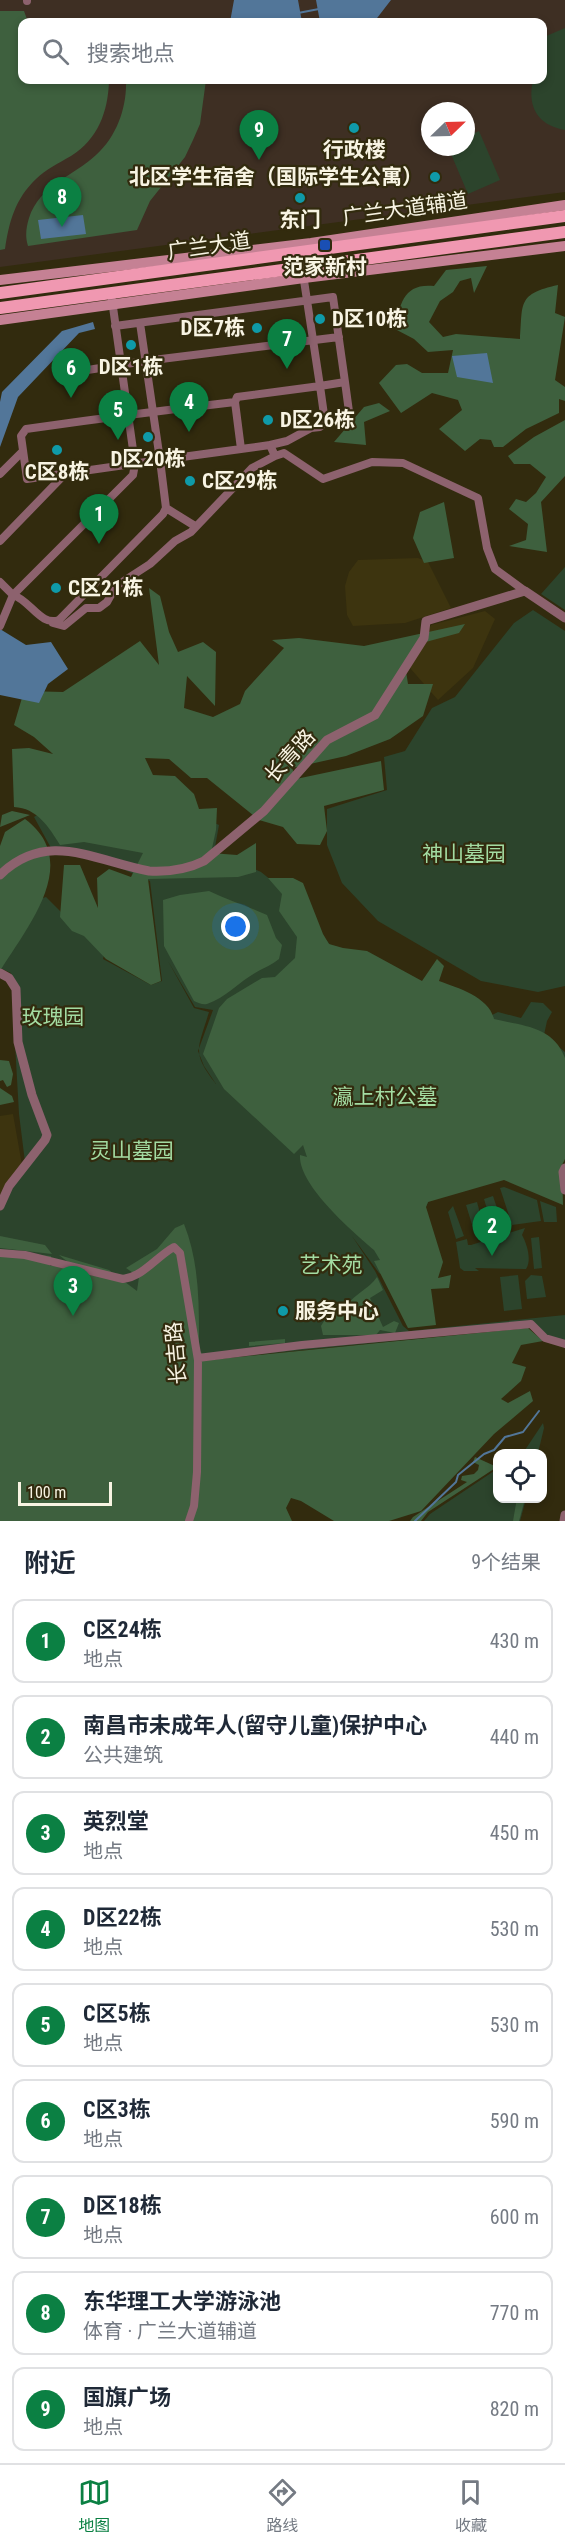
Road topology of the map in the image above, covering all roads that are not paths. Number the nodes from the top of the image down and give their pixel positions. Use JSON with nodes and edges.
{"nodes":[{"id":1,"x":565,"y":205,"type":"edge"},
{"id":2,"x":565,"y":216,"type":"edge"},
{"id":3,"x":565,"y":232,"type":"edge"},
{"id":4,"x":565,"y":246,"type":"edge"},
{"id":5,"x":303,"y":273,"type":"junction"},
{"id":6,"x":0,"y":280,"type":"edge"},
{"id":7,"x":0,"y":293,"type":"edge"},
{"id":8,"x":112,"y":298,"type":"junction"},
{"id":9,"x":307,"y":300,"type":"junction"},
{"id":10,"x":0,"y":308,"type":"edge"},
{"id":11,"x":0,"y":321,"type":"edge"},
{"id":12,"x":140,"y":322,"type":"junction"},
{"id":13,"x":115,"y":326,"type":"junction"},
{"id":14,"x":339,"y":337,"type":"junction"},
{"id":15,"x":313,"y":340,"type":"junction"},
{"id":16,"x":145,"y":361,"type":"junction"},
{"id":17,"x":122,"y":364,"type":"junction"},
{"id":18,"x":62,"y":374,"type":"dead end"},
{"id":19,"x":345,"y":382,"type":"junction"},
{"id":20,"x":320,"y":386,"type":"junction"},
{"id":21,"x":235,"y":402,"type":"junction"},
{"id":22,"x":153,"y":412,"type":"junction"},
{"id":23,"x":129,"y":414,"type":"junction"},
{"id":24,"x":325,"y":422,"type":"junction"},
{"id":25,"x":270,"y":445,"type":"junction"},
{"id":26,"x":241,"y":449,"type":"junction"},
{"id":27,"x":23,"y":451,"type":"junction"},
{"id":28,"x":274,"y":456,"type":"junction"},
{"id":29,"x":160,"y":460,"type":"junction"},
{"id":30,"x":135,"y":464,"type":"junction"},
{"id":31,"x":0,"y":474,"type":"edge"},
{"id":32,"x":65,"y":474,"type":"junction"},
{"id":33,"x":166,"y":508,"type":"junction"},
{"id":34,"x":195,"y":526,"type":"junction"},
{"id":35,"x":0,"y":541,"type":"edge"},
{"id":36,"x":0,"y":582,"type":"edge"},
{"id":37,"x":525,"y":591,"type":"junction"},
{"id":38,"x":13,"y":595,"type":"junction"},
{"id":39,"x":565,"y":618,"type":"edge"},
{"id":40,"x":52,"y":623,"type":"junction"},
{"id":41,"x":0,"y":626,"type":"edge"},
{"id":42,"x":0,"y":875,"type":"edge"},
{"id":43,"x":0,"y":973,"type":"edge"},
{"id":44,"x":565,"y":1168,"type":"edge"},
{"id":45,"x":565,"y":1190,"type":"edge"},
{"id":46,"x":0,"y":1206,"type":"edge"},
{"id":47,"x":0,"y":1253,"type":"edge"},
{"id":48,"x":565,"y":1344,"type":"edge"},
{"id":49,"x":198,"y":1358,"type":"junction"},
{"id":50,"x":565,"y":1515,"type":"edge"},
{"id":51,"x":189,"y":1521,"type":"edge"},
{"id":52,"x":564,"y":1521,"type":"edge"}],
"edges":[{"from":1,"to":6,"type":"main road","name":"广兰大道辅道"},
{"from":2,"to":7,"type":"main road","name":"广兰大道"},
{"from":3,"to":5,"type":"main road","name":"广兰大道"},
{"from":4,"to":5,"type":"main road"},
{"from":5,"to":8,"type":"main road","name":"广兰大道"},
{"from":5,"to":9,"type":"street"},
{"from":8,"to":10,"type":"main road","name":"广兰大道"},
{"from":8,"to":11,"type":"main road"},
{"from":8,"to":13,"type":"street"},
{"from":9,"to":12,"type":"street"},
{"from":9,"to":14,"type":"street"},
{"from":9,"to":15,"type":"street"},
{"from":12,"to":13,"type":"street"},
{"from":12,"to":16,"type":"street"},
{"from":13,"to":17,"type":"street"},
{"from":14,"to":15,"type":"street"},
{"from":14,"to":19,"type":"street"},
{"from":15,"to":16,"type":"street"},
{"from":15,"to":20,"type":"street"},
{"from":16,"to":17,"type":"street"},
{"from":16,"to":22,"type":"street"},
{"from":17,"to":18,"type":"street"},
{"from":17,"to":23,"type":"street"},
{"from":19,"to":20,"type":"street"},
{"from":19,"to":24,"type":"street"},
{"from":20,"to":21,"type":"street"},
{"from":20,"to":24,"type":"street"},
{"from":21,"to":22,"type":"street"},
{"from":21,"to":26,"type":"street"},
{"from":22,"to":23,"type":"street"},
{"from":22,"to":29,"type":"street"},
{"from":23,"to":27,"type":"street"},
{"from":23,"to":30,"type":"street"},
{"from":24,"to":25,"type":"street"},
{"from":25,"to":26,"type":"street"},
{"from":25,"to":28,"type":"street"},
{"from":26,"to":29,"type":"street"},
{"from":27,"to":31,"type":"street"},
{"from":27,"to":32,"type":"street"},
{"from":28,"to":34,"type":"street"},
{"from":28,"to":37,"type":"street"},
{"from":29,"to":30,"type":"street"},
{"from":29,"to":33,"type":"street"},
{"from":30,"to":32,"type":"street"},
{"from":30,"to":38,"type":"street"},
{"from":32,"to":35,"type":"street"},
{"from":33,"to":34,"type":"street"},
{"from":33,"to":40,"type":"street"},
{"from":34,"to":40,"type":"street"},
{"from":36,"to":38,"type":"street"},
{"from":37,"to":39,"type":"street"},
{"from":37,"to":42,"type":"street","name":"长青路"},
{"from":38,"to":40,"type":"street"},
{"from":38,"to":41,"type":"street"},
{"from":43,"to":46,"type":"street"},
{"from":44,"to":45,"type":"street"},
{"from":47,"to":49,"type":"street","name":"长吉路"},
{"from":48,"to":49,"type":"street"},
{"from":49,"to":51,"type":"street","name":"长吉路"},
{"from":50,"to":52,"type":"street"}]}
